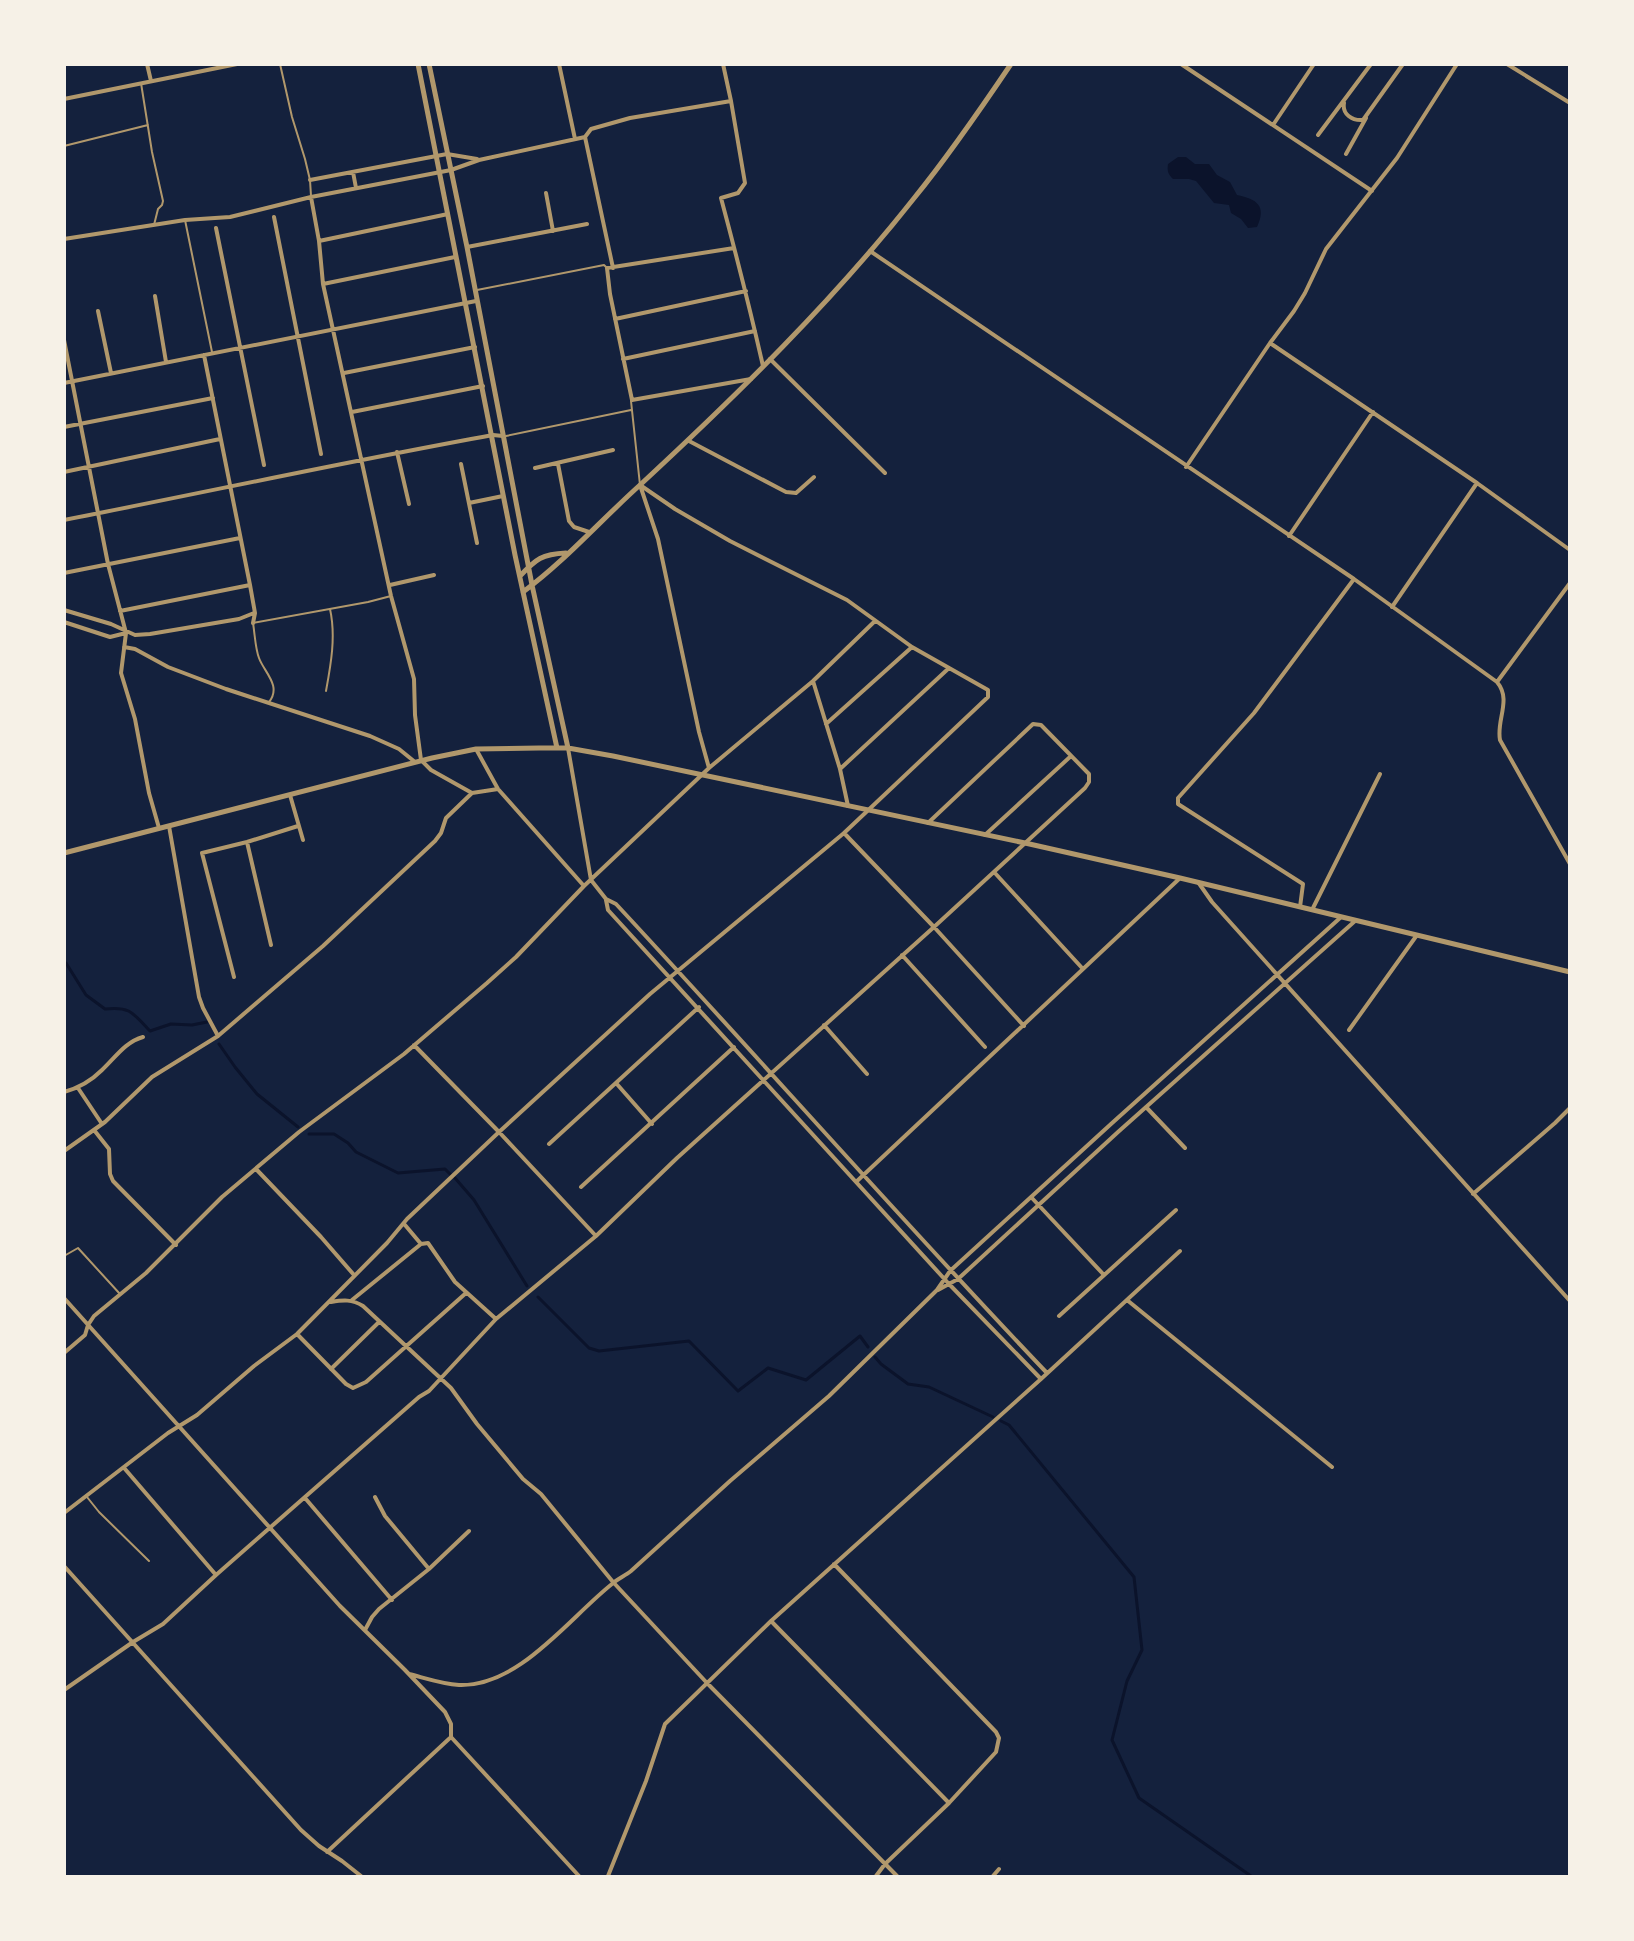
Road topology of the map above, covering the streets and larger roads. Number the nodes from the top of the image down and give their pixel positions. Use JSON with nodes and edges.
{"nodes":[{"id":1,"x":147,"y":64,"type":"edge"},
{"id":2,"x":237,"y":64,"type":"edge"},
{"id":3,"x":418,"y":64,"type":"edge"},
{"id":4,"x":429,"y":64,"type":"edge"},
{"id":5,"x":559,"y":64,"type":"edge"},
{"id":6,"x":723,"y":64,"type":"edge"},
{"id":7,"x":1011,"y":64,"type":"edge"},
{"id":8,"x":1181,"y":64,"type":"edge"},
{"id":9,"x":1314,"y":64,"type":"edge"},
{"id":10,"x":1371,"y":64,"type":"edge"},
{"id":11,"x":1402,"y":64,"type":"edge"},
{"id":12,"x":1457,"y":64,"type":"edge"},
{"id":13,"x":1507,"y":64,"type":"edge"},
{"id":14,"x":151,"y":81,"type":"junction"},
{"id":15,"x":64,"y":99,"type":"edge"},
{"id":16,"x":731,"y":101,"type":"junction"},
{"id":17,"x":1344,"y":103,"type":"junction"},
{"id":18,"x":1569,"y":103,"type":"edge"},
{"id":19,"x":1366,"y":118,"type":"junction"},
{"id":20,"x":1273,"y":125,"type":"junction"},
{"id":21,"x":441,"y":126,"type":"junction"},
{"id":22,"x":430,"y":128,"type":"junction"},
{"id":23,"x":1318,"y":135,"type":"dead end"},
{"id":24,"x":585,"y":137,"type":"junction"},
{"id":25,"x":575,"y":139,"type":"junction"},
{"id":26,"x":447,"y":154,"type":"junction"},
{"id":27,"x":1346,"y":154,"type":"dead end"},
{"id":28,"x":435,"y":156,"type":"junction"},
{"id":29,"x":479,"y":160,"type":"junction"},
{"id":30,"x":450,"y":170,"type":"junction"},
{"id":31,"x":353,"y":172,"type":"junction"},
{"id":32,"x":438,"y":172,"type":"junction"},
{"id":33,"x":310,"y":180,"type":"road end"},
{"id":34,"x":356,"y":188,"type":"junction"},
{"id":35,"x":1372,"y":191,"type":"junction"},
{"id":36,"x":546,"y":193,"type":"dead end"},
{"id":37,"x":311,"y":196,"type":"junction"},
{"id":38,"x":448,"y":214,"type":"junction"},
{"id":39,"x":274,"y":217,"type":"dead end"},
{"id":40,"x":586,"y":224,"type":"dead end"},
{"id":41,"x":216,"y":228,"type":"dead end"},
{"id":42,"x":553,"y":231,"type":"junction"},
{"id":43,"x":64,"y":239,"type":"edge"},
{"id":44,"x":319,"y":241,"type":"junction"},
{"id":45,"x":467,"y":247,"type":"junction"},
{"id":46,"x":734,"y":248,"type":"junction"},
{"id":47,"x":870,"y":250,"type":"junction"},
{"id":48,"x":455,"y":257,"type":"junction"},
{"id":49,"x":613,"y":268,"type":"junction"},
{"id":50,"x":323,"y":284,"type":"junction"},
{"id":51,"x":746,"y":291,"type":"junction"},
{"id":52,"x":154,"y":296,"type":"dead end"},
{"id":53,"x":476,"y":301,"type":"junction"},
{"id":54,"x":466,"y":303,"type":"junction"},
{"id":55,"x":98,"y":311,"type":"dead end"},
{"id":56,"x":615,"y":319,"type":"junction"},
{"id":57,"x":333,"y":328,"type":"junction"},
{"id":58,"x":755,"y":331,"type":"junction"},
{"id":59,"x":298,"y":335,"type":"junction"},
{"id":60,"x":64,"y":340,"type":"edge"},
{"id":61,"x":1270,"y":343,"type":"junction"},
{"id":62,"x":241,"y":347,"type":"junction"},
{"id":63,"x":475,"y":347,"type":"junction"},
{"id":64,"x":204,"y":355,"type":"junction"},
{"id":65,"x":623,"y":359,"type":"junction"},
{"id":66,"x":770,"y":360,"type":"junction"},
{"id":67,"x":166,"y":362,"type":"junction"},
{"id":68,"x":763,"y":366,"type":"junction"},
{"id":69,"x":490,"y":370,"type":"junction"},
{"id":70,"x":480,"y":372,"type":"junction"},
{"id":71,"x":111,"y":373,"type":"junction"},
{"id":72,"x":344,"y":373,"type":"junction"},
{"id":73,"x":752,"y":378,"type":"junction"},
{"id":74,"x":73,"y":381,"type":"junction"},
{"id":75,"x":64,"y":382,"type":"edge"},
{"id":76,"x":483,"y":386,"type":"junction"},
{"id":77,"x":213,"y":398,"type":"junction"},
{"id":78,"x":352,"y":412,"type":"junction"},
{"id":79,"x":1373,"y":412,"type":"junction"},
{"id":80,"x":81,"y":424,"type":"junction"},
{"id":81,"x":64,"y":427,"type":"edge"},
{"id":82,"x":493,"y":435,"type":"junction"},
{"id":83,"x":503,"y":436,"type":"junction"},
{"id":84,"x":220,"y":439,"type":"junction"},
{"id":85,"x":689,"y":441,"type":"junction"},
{"id":86,"x":613,"y":450,"type":"dead end"},
{"id":87,"x":397,"y":452,"type":"junction"},
{"id":88,"x":321,"y":454,"type":"dead end"},
{"id":89,"x":362,"y":458,"type":"junction"},
{"id":90,"x":461,"y":464,"type":"dead end"},
{"id":91,"x":558,"y":464,"type":"junction"},
{"id":92,"x":264,"y":465,"type":"dead end"},
{"id":93,"x":89,"y":467,"type":"junction"},
{"id":94,"x":1185,"y":467,"type":"junction"},
{"id":95,"x":535,"y":468,"type":"dead end"},
{"id":96,"x":64,"y":472,"type":"edge"},
{"id":97,"x":885,"y":473,"type":"dead end"},
{"id":98,"x":814,"y":477,"type":"dead end"},
{"id":99,"x":1477,"y":483,"type":"junction"},
{"id":100,"x":639,"y":485,"type":"junction"},
{"id":101,"x":230,"y":488,"type":"junction"},
{"id":102,"x":504,"y":495,"type":"junction"},
{"id":103,"x":469,"y":503,"type":"junction"},
{"id":104,"x":409,"y":504,"type":"dead end"},
{"id":105,"x":98,"y":513,"type":"junction"},
{"id":106,"x":64,"y":520,"type":"edge"},
{"id":107,"x":589,"y":532,"type":"junction"},
{"id":108,"x":1289,"y":536,"type":"junction"},
{"id":109,"x":240,"y":538,"type":"junction"},
{"id":110,"x":477,"y":543,"type":"dead end"},
{"id":111,"x":1569,"y":550,"type":"edge"},
{"id":112,"x":566,"y":554,"type":"junction"},
{"id":113,"x":108,"y":564,"type":"junction"},
{"id":114,"x":530,"y":566,"type":"junction"},
{"id":115,"x":64,"y":573,"type":"edge"},
{"id":116,"x":434,"y":576,"type":"dead end"},
{"id":117,"x":520,"y":576,"type":"junction"},
{"id":118,"x":1354,"y":579,"type":"junction"},
{"id":119,"x":1569,"y":583,"type":"edge"},
{"id":120,"x":250,"y":585,"type":"junction"},
{"id":121,"x":390,"y":585,"type":"junction"},
{"id":122,"x":532,"y":585,"type":"junction"},
{"id":123,"x":523,"y":592,"type":"junction"},
{"id":124,"x":1392,"y":606,"type":"junction"},
{"id":125,"x":64,"y":609,"type":"edge"},
{"id":126,"x":120,"y":611,"type":"junction"},
{"id":127,"x":255,"y":613,"type":"junction"},
{"id":128,"x":875,"y":621,"type":"junction"},
{"id":129,"x":64,"y":622,"type":"edge"},
{"id":130,"x":253,"y":623,"type":"road end"},
{"id":131,"x":126,"y":633,"type":"junction"},
{"id":132,"x":124,"y":647,"type":"junction"},
{"id":133,"x":912,"y":647,"type":"junction"},
{"id":134,"x":548,"y":655,"type":"junction"},
{"id":135,"x":538,"y":657,"type":"junction"},
{"id":136,"x":949,"y":668,"type":"junction"},
{"id":137,"x":813,"y":681,"type":"junction"},
{"id":138,"x":1497,"y":682,"type":"junction"},
{"id":139,"x":558,"y":696,"type":"junction"},
{"id":140,"x":547,"y":698,"type":"junction"},
{"id":141,"x":826,"y":724,"type":"junction"},
{"id":142,"x":557,"y":748,"type":"junction"},
{"id":143,"x":568,"y":748,"type":"junction"},
{"id":144,"x":476,"y":749,"type":"junction"},
{"id":145,"x":1071,"y":756,"type":"junction"},
{"id":146,"x":418,"y":761,"type":"junction"},
{"id":147,"x":709,"y":768,"type":"junction"},
{"id":148,"x":840,"y":769,"type":"junction"},
{"id":149,"x":1380,"y":774,"type":"dead end"},
{"id":150,"x":701,"y":776,"type":"junction"},
{"id":151,"x":498,"y":789,"type":"junction"},
{"id":152,"x":472,"y":793,"type":"junction"},
{"id":153,"x":290,"y":794,"type":"junction"},
{"id":154,"x":848,"y":807,"type":"junction"},
{"id":155,"x":867,"y":811,"type":"junction"},
{"id":156,"x":927,"y":824,"type":"junction"},
{"id":157,"x":169,"y":826,"type":"junction"},
{"id":158,"x":298,"y":826,"type":"junction"},
{"id":159,"x":159,"y":828,"type":"junction"},
{"id":160,"x":844,"y":833,"type":"junction"},
{"id":161,"x":985,"y":836,"type":"junction"},
{"id":162,"x":303,"y":840,"type":"dead end"},
{"id":163,"x":247,"y":842,"type":"junction"},
{"id":164,"x":1025,"y":843,"type":"junction"},
{"id":165,"x":64,"y":854,"type":"edge"},
{"id":166,"x":1569,"y":864,"type":"edge"},
{"id":167,"x":994,"y":872,"type":"junction"},
{"id":168,"x":1180,"y":878,"type":"junction"},
{"id":169,"x":591,"y":880,"type":"junction"},
{"id":170,"x":1198,"y":882,"type":"junction"},
{"id":171,"x":584,"y":886,"type":"junction"},
{"id":172,"x":606,"y":899,"type":"junction"},
{"id":173,"x":1300,"y":907,"type":"junction"},
{"id":174,"x":1311,"y":910,"type":"junction"},
{"id":175,"x":1340,"y":918,"type":"junction"},
{"id":176,"x":1354,"y":921,"type":"junction"},
{"id":177,"x":934,"y":927,"type":"junction"},
{"id":178,"x":1417,"y":935,"type":"junction"},
{"id":179,"x":271,"y":945,"type":"dead end"},
{"id":180,"x":902,"y":955,"type":"junction"},
{"id":181,"x":1083,"y":969,"type":"junction"},
{"id":182,"x":679,"y":972,"type":"junction"},
{"id":183,"x":1569,"y":972,"type":"edge"},
{"id":184,"x":1277,"y":973,"type":"junction"},
{"id":185,"x":234,"y":977,"type":"dead end"},
{"id":186,"x":672,"y":978,"type":"junction"},
{"id":187,"x":1284,"y":982,"type":"junction"},
{"id":188,"x":699,"y":1007,"type":"junction"},
{"id":189,"x":824,"y":1026,"type":"junction"},
{"id":190,"x":1024,"y":1026,"type":"junction"},
{"id":191,"x":1349,"y":1030,"type":"dead end"},
{"id":192,"x":219,"y":1036,"type":"junction"},
{"id":193,"x":143,"y":1037,"type":"dead end"},
{"id":194,"x":414,"y":1046,"type":"junction"},
{"id":195,"x":734,"y":1047,"type":"junction"},
{"id":196,"x":985,"y":1047,"type":"dead end"},
{"id":197,"x":770,"y":1073,"type":"junction"},
{"id":198,"x":867,"y":1074,"type":"dead end"},
{"id":199,"x":763,"y":1079,"type":"junction"},
{"id":200,"x":616,"y":1083,"type":"junction"},
{"id":201,"x":78,"y":1088,"type":"junction"},
{"id":202,"x":64,"y":1092,"type":"edge"},
{"id":203,"x":1146,"y":1107,"type":"junction"},
{"id":204,"x":1569,"y":1108,"type":"edge"},
{"id":205,"x":102,"y":1124,"type":"junction"},
{"id":206,"x":652,"y":1124,"type":"junction"},
{"id":207,"x":94,"y":1130,"type":"junction"},
{"id":208,"x":499,"y":1132,"type":"junction"},
{"id":209,"x":549,"y":1144,"type":"dead end"},
{"id":210,"x":1185,"y":1148,"type":"dead end"},
{"id":211,"x":64,"y":1151,"type":"edge"},
{"id":212,"x":256,"y":1169,"type":"junction"},
{"id":213,"x":863,"y":1175,"type":"junction"},
{"id":214,"x":856,"y":1182,"type":"junction"},
{"id":215,"x":581,"y":1187,"type":"dead end"},
{"id":216,"x":1473,"y":1194,"type":"junction"},
{"id":217,"x":1030,"y":1197,"type":"junction"},
{"id":218,"x":1039,"y":1206,"type":"junction"},
{"id":219,"x":1176,"y":1210,"type":"dead end"},
{"id":220,"x":405,"y":1224,"type":"junction"},
{"id":221,"x":596,"y":1236,"type":"junction"},
{"id":222,"x":422,"y":1244,"type":"junction"},
{"id":223,"x":176,"y":1245,"type":"junction"},
{"id":224,"x":1180,"y":1251,"type":"dead end"},
{"id":225,"x":950,"y":1271,"type":"junction"},
{"id":226,"x":354,"y":1275,"type":"junction"},
{"id":227,"x":1104,"y":1275,"type":"junction"},
{"id":228,"x":945,"y":1280,"type":"junction"},
{"id":229,"x":958,"y":1280,"type":"junction"},
{"id":230,"x":949,"y":1284,"type":"junction"},
{"id":231,"x":937,"y":1290,"type":"junction"},
{"id":232,"x":466,"y":1293,"type":"junction"},
{"id":233,"x":64,"y":1298,"type":"edge"},
{"id":234,"x":1127,"y":1300,"type":"junction"},
{"id":235,"x":1569,"y":1300,"type":"edge"},
{"id":236,"x":352,"y":1301,"type":"junction"},
{"id":237,"x":330,"y":1302,"type":"junction"},
{"id":238,"x":1059,"y":1316,"type":"dead end"},
{"id":239,"x":496,"y":1319,"type":"junction"},
{"id":240,"x":379,"y":1322,"type":"junction"},
{"id":241,"x":88,"y":1325,"type":"junction"},
{"id":242,"x":297,"y":1334,"type":"junction"},
{"id":243,"x":406,"y":1346,"type":"junction"},
{"id":244,"x":64,"y":1353,"type":"edge"},
{"id":245,"x":332,"y":1369,"type":"junction"},
{"id":246,"x":1047,"y":1373,"type":"junction"},
{"id":247,"x":440,"y":1378,"type":"junction"},
{"id":248,"x":1041,"y":1379,"type":"junction"},
{"id":249,"x":179,"y":1428,"type":"junction"},
{"id":250,"x":1332,"y":1467,"type":"dead end"},
{"id":251,"x":125,"y":1469,"type":"junction"},
{"id":252,"x":375,"y":1497,"type":"dead end"},
{"id":253,"x":305,"y":1498,"type":"junction"},
{"id":254,"x":64,"y":1514,"type":"edge"},
{"id":255,"x":270,"y":1528,"type":"junction"},
{"id":256,"x":469,"y":1531,"type":"dead end"},
{"id":257,"x":834,"y":1563,"type":"junction"},
{"id":258,"x":64,"y":1566,"type":"edge"},
{"id":259,"x":429,"y":1569,"type":"junction"},
{"id":260,"x":216,"y":1575,"type":"junction"},
{"id":261,"x":613,"y":1582,"type":"junction"},
{"id":262,"x":392,"y":1600,"type":"junction"},
{"id":263,"x":771,"y":1621,"type":"junction"},
{"id":264,"x":365,"y":1630,"type":"junction"},
{"id":265,"x":133,"y":1642,"type":"junction"},
{"id":266,"x":410,"y":1674,"type":"junction"},
{"id":267,"x":707,"y":1683,"type":"junction"},
{"id":268,"x":64,"y":1690,"type":"edge"},
{"id":269,"x":451,"y":1737,"type":"junction"},
{"id":270,"x":949,"y":1803,"type":"junction"},
{"id":271,"x":327,"y":1852,"type":"junction"},
{"id":272,"x":885,"y":1864,"type":"junction"},
{"id":273,"x":999,"y":1869,"type":"dead end"},
{"id":274,"x":361,"y":1876,"type":"edge"},
{"id":275,"x":579,"y":1876,"type":"edge"},
{"id":276,"x":608,"y":1876,"type":"edge"},
{"id":277,"x":876,"y":1876,"type":"edge"},
{"id":278,"x":897,"y":1876,"type":"edge"},
{"id":279,"x":993,"y":1876,"type":"edge"}],
"edges":[{"from":1,"to":14,"type":"street"},
{"from":2,"to":14,"type":"street"},
{"from":3,"to":22,"type":"street"},
{"from":4,"to":21,"type":"street"},
{"from":5,"to":25,"type":"street"},
{"from":6,"to":16,"type":"street"},
{"from":7,"to":47,"type":"street"},
{"from":8,"to":20,"type":"street"},
{"from":9,"to":20,"type":"street"},
{"from":10,"to":17,"type":"street"},
{"from":11,"to":19,"type":"street"},
{"from":12,"to":35,"type":"street"},
{"from":13,"to":18,"type":"street"},
{"from":14,"to":15,"type":"street"},
{"from":16,"to":24,"type":"street"},
{"from":16,"to":46,"type":"street"},
{"from":17,"to":19,"type":"street"},
{"from":17,"to":23,"type":"street"},
{"from":19,"to":27,"type":"street"},
{"from":20,"to":35,"type":"street"},
{"from":21,"to":22,"type":"street"},
{"from":21,"to":26,"type":"street"},
{"from":22,"to":28,"type":"street"},
{"from":24,"to":25,"type":"street"},
{"from":24,"to":49,"type":"street"},
{"from":25,"to":29,"type":"street"},
{"from":26,"to":28,"type":"street"},
{"from":26,"to":29,"type":"street"},
{"from":26,"to":30,"type":"street"},
{"from":28,"to":31,"type":"street"},
{"from":28,"to":32,"type":"street"},
{"from":29,"to":30,"type":"street"},
{"from":30,"to":32,"type":"street"},
{"from":30,"to":45,"type":"street"},
{"from":31,"to":33,"type":"street"},
{"from":31,"to":34,"type":"street"},
{"from":32,"to":34,"type":"street"},
{"from":32,"to":38,"type":"street"},
{"from":34,"to":37,"type":"street"},
{"from":35,"to":61,"type":"street"},
{"from":36,"to":42,"type":"street"},
{"from":37,"to":43,"type":"street"},
{"from":37,"to":44,"type":"street"},
{"from":38,"to":44,"type":"street"},
{"from":38,"to":48,"type":"street"},
{"from":39,"to":59,"type":"street"},
{"from":40,"to":42,"type":"street"},
{"from":41,"to":62,"type":"street"},
{"from":42,"to":45,"type":"street"},
{"from":44,"to":50,"type":"street"},
{"from":45,"to":53,"type":"street"},
{"from":46,"to":49,"type":"street"},
{"from":46,"to":51,"type":"street"},
{"from":47,"to":66,"type":"street"},
{"from":47,"to":94,"type":"street"},
{"from":48,"to":50,"type":"street"},
{"from":48,"to":54,"type":"street"},
{"from":49,"to":56,"type":"street"},
{"from":50,"to":57,"type":"street"},
{"from":51,"to":56,"type":"street"},
{"from":51,"to":58,"type":"street"},
{"from":52,"to":67,"type":"street"},
{"from":53,"to":54,"type":"street"},
{"from":53,"to":69,"type":"street"},
{"from":54,"to":57,"type":"street"},
{"from":54,"to":63,"type":"street"},
{"from":55,"to":71,"type":"street"},
{"from":56,"to":65,"type":"street"},
{"from":57,"to":59,"type":"street"},
{"from":57,"to":72,"type":"street"},
{"from":58,"to":65,"type":"street"},
{"from":58,"to":68,"type":"street"},
{"from":59,"to":62,"type":"street"},
{"from":59,"to":88,"type":"street"},
{"from":60,"to":74,"type":"street"},
{"from":61,"to":79,"type":"street"},
{"from":61,"to":94,"type":"street"},
{"from":62,"to":64,"type":"street"},
{"from":62,"to":92,"type":"street"},
{"from":63,"to":70,"type":"street"},
{"from":63,"to":72,"type":"street"},
{"from":64,"to":67,"type":"street"},
{"from":64,"to":77,"type":"street"},
{"from":65,"to":73,"type":"street"},
{"from":66,"to":68,"type":"street"},
{"from":66,"to":97,"type":"street"},
{"from":67,"to":71,"type":"street"},
{"from":68,"to":73,"type":"street"},
{"from":69,"to":70,"type":"street"},
{"from":69,"to":83,"type":"street"},
{"from":70,"to":76,"type":"street"},
{"from":71,"to":74,"type":"street"},
{"from":72,"to":78,"type":"street"},
{"from":73,"to":85,"type":"street"},
{"from":74,"to":75,"type":"street"},
{"from":74,"to":80,"type":"street"},
{"from":76,"to":78,"type":"street"},
{"from":76,"to":82,"type":"street"},
{"from":77,"to":80,"type":"street"},
{"from":77,"to":84,"type":"street"},
{"from":78,"to":89,"type":"street"},
{"from":79,"to":99,"type":"street"},
{"from":79,"to":108,"type":"street"},
{"from":80,"to":81,"type":"street"},
{"from":80,"to":93,"type":"street"},
{"from":82,"to":83,"type":"street"},
{"from":82,"to":87,"type":"street"},
{"from":82,"to":102,"type":"street"},
{"from":83,"to":114,"type":"street"},
{"from":84,"to":93,"type":"street"},
{"from":84,"to":101,"type":"street"},
{"from":85,"to":98,"type":"street"},
{"from":85,"to":100,"type":"street"},
{"from":86,"to":91,"type":"street"},
{"from":87,"to":89,"type":"street"},
{"from":87,"to":104,"type":"street"},
{"from":89,"to":101,"type":"street"},
{"from":89,"to":121,"type":"street"},
{"from":90,"to":103,"type":"street"},
{"from":91,"to":95,"type":"street"},
{"from":91,"to":107,"type":"street"},
{"from":93,"to":96,"type":"street"},
{"from":93,"to":105,"type":"street"},
{"from":94,"to":108,"type":"street"},
{"from":99,"to":111,"type":"street"},
{"from":99,"to":124,"type":"street"},
{"from":100,"to":107,"type":"street"},
{"from":100,"to":128,"type":"street"},
{"from":100,"to":147,"type":"street"},
{"from":101,"to":105,"type":"street"},
{"from":101,"to":109,"type":"street"},
{"from":102,"to":103,"type":"street"},
{"from":102,"to":117,"type":"street"},
{"from":103,"to":110,"type":"street"},
{"from":105,"to":106,"type":"street"},
{"from":105,"to":113,"type":"street"},
{"from":107,"to":112,"type":"street"},
{"from":108,"to":118,"type":"street"},
{"from":109,"to":113,"type":"street"},
{"from":109,"to":120,"type":"street"},
{"from":112,"to":114,"type":"street"},
{"from":112,"to":122,"type":"street"},
{"from":113,"to":115,"type":"street"},
{"from":113,"to":126,"type":"street"},
{"from":114,"to":117,"type":"street"},
{"from":114,"to":122,"type":"street"},
{"from":116,"to":121,"type":"street"},
{"from":117,"to":123,"type":"street"},
{"from":118,"to":124,"type":"street"},
{"from":118,"to":173,"type":"street"},
{"from":119,"to":138,"type":"street"},
{"from":120,"to":126,"type":"street"},
{"from":120,"to":127,"type":"street"},
{"from":121,"to":146,"type":"street"},
{"from":122,"to":123,"type":"street"},
{"from":122,"to":134,"type":"street"},
{"from":123,"to":135,"type":"street"},
{"from":124,"to":138,"type":"street"},
{"from":125,"to":131,"type":"street"},
{"from":126,"to":131,"type":"street"},
{"from":127,"to":130,"type":"street"},
{"from":127,"to":131,"type":"street"},
{"from":128,"to":133,"type":"street"},
{"from":128,"to":137,"type":"street"},
{"from":129,"to":131,"type":"street"},
{"from":131,"to":132,"type":"street"},
{"from":132,"to":146,"type":"street"},
{"from":132,"to":159,"type":"street"},
{"from":133,"to":136,"type":"street"},
{"from":133,"to":141,"type":"street"},
{"from":134,"to":135,"type":"street"},
{"from":134,"to":139,"type":"street"},
{"from":135,"to":140,"type":"street"},
{"from":136,"to":148,"type":"street"},
{"from":136,"to":155,"type":"street"},
{"from":137,"to":141,"type":"street"},
{"from":137,"to":147,"type":"street"},
{"from":138,"to":166,"type":"street"},
{"from":139,"to":140,"type":"street"},
{"from":139,"to":143,"type":"street"},
{"from":140,"to":142,"type":"street"},
{"from":141,"to":148,"type":"street"},
{"from":142,"to":143,"type":"street"},
{"from":142,"to":144,"type":"street"},
{"from":143,"to":150,"type":"street"},
{"from":143,"to":169,"type":"street"},
{"from":144,"to":146,"type":"street"},
{"from":144,"to":151,"type":"street"},
{"from":145,"to":156,"type":"street"},
{"from":145,"to":161,"type":"street"},
{"from":145,"to":164,"type":"street"},
{"from":146,"to":152,"type":"street"},
{"from":146,"to":153,"type":"street"},
{"from":147,"to":150,"type":"street"},
{"from":148,"to":154,"type":"street"},
{"from":149,"to":174,"type":"street"},
{"from":150,"to":154,"type":"street"},
{"from":150,"to":169,"type":"street"},
{"from":151,"to":152,"type":"street"},
{"from":151,"to":171,"type":"street"},
{"from":152,"to":192,"type":"street"},
{"from":153,"to":157,"type":"street"},
{"from":153,"to":158,"type":"street"},
{"from":154,"to":155,"type":"street"},
{"from":155,"to":156,"type":"street"},
{"from":155,"to":160,"type":"street"},
{"from":156,"to":161,"type":"street"},
{"from":157,"to":159,"type":"street"},
{"from":157,"to":192,"type":"street"},
{"from":158,"to":162,"type":"street"},
{"from":158,"to":163,"type":"street"},
{"from":159,"to":165,"type":"street"},
{"from":160,"to":177,"type":"street"},
{"from":160,"to":182,"type":"street"},
{"from":161,"to":164,"type":"street"},
{"from":163,"to":179,"type":"street"},
{"from":163,"to":185,"type":"street"},
{"from":164,"to":167,"type":"street"},
{"from":164,"to":168,"type":"street"},
{"from":167,"to":177,"type":"street"},
{"from":167,"to":181,"type":"street"},
{"from":168,"to":170,"type":"street"},
{"from":168,"to":181,"type":"street"},
{"from":169,"to":171,"type":"street"},
{"from":169,"to":172,"type":"street"},
{"from":170,"to":173,"type":"street"},
{"from":170,"to":184,"type":"street"},
{"from":171,"to":194,"type":"street"},
{"from":172,"to":182,"type":"street"},
{"from":172,"to":186,"type":"street"},
{"from":173,"to":174,"type":"street"},
{"from":174,"to":175,"type":"street"},
{"from":175,"to":176,"type":"street"},
{"from":175,"to":184,"type":"street"},
{"from":176,"to":178,"type":"street"},
{"from":176,"to":187,"type":"street"},
{"from":177,"to":180,"type":"street"},
{"from":177,"to":190,"type":"street"},
{"from":178,"to":183,"type":"street"},
{"from":178,"to":191,"type":"street"},
{"from":180,"to":189,"type":"street"},
{"from":180,"to":196,"type":"street"},
{"from":181,"to":190,"type":"street"},
{"from":182,"to":186,"type":"street"},
{"from":182,"to":197,"type":"street"},
{"from":184,"to":187,"type":"street"},
{"from":184,"to":217,"type":"street"},
{"from":186,"to":188,"type":"street"},
{"from":186,"to":208,"type":"street"},
{"from":187,"to":203,"type":"street"},
{"from":187,"to":216,"type":"street"},
{"from":188,"to":195,"type":"street"},
{"from":188,"to":200,"type":"street"},
{"from":189,"to":197,"type":"street"},
{"from":189,"to":198,"type":"street"},
{"from":190,"to":213,"type":"street"},
{"from":192,"to":205,"type":"street"},
{"from":193,"to":201,"type":"street"},
{"from":194,"to":208,"type":"street"},
{"from":194,"to":212,"type":"street"},
{"from":195,"to":199,"type":"street"},
{"from":195,"to":206,"type":"street"},
{"from":197,"to":199,"type":"street"},
{"from":197,"to":213,"type":"street"},
{"from":199,"to":214,"type":"street"},
{"from":199,"to":221,"type":"street"},
{"from":200,"to":206,"type":"street"},
{"from":200,"to":209,"type":"street"},
{"from":201,"to":202,"type":"street"},
{"from":201,"to":205,"type":"street"},
{"from":203,"to":210,"type":"street"},
{"from":203,"to":218,"type":"street"},
{"from":204,"to":216,"type":"street"},
{"from":205,"to":207,"type":"street"},
{"from":206,"to":215,"type":"street"},
{"from":207,"to":211,"type":"street"},
{"from":207,"to":223,"type":"street"},
{"from":208,"to":220,"type":"street"},
{"from":208,"to":221,"type":"street"},
{"from":212,"to":223,"type":"street"},
{"from":212,"to":226,"type":"street"},
{"from":213,"to":214,"type":"street"},
{"from":213,"to":225,"type":"street"},
{"from":214,"to":228,"type":"street"},
{"from":216,"to":235,"type":"street"},
{"from":217,"to":218,"type":"street"},
{"from":217,"to":225,"type":"street"},
{"from":218,"to":227,"type":"street"},
{"from":218,"to":229,"type":"street"},
{"from":219,"to":227,"type":"street"},
{"from":220,"to":222,"type":"street"},
{"from":220,"to":226,"type":"street"},
{"from":221,"to":239,"type":"street"},
{"from":222,"to":232,"type":"street"},
{"from":222,"to":236,"type":"street"},
{"from":223,"to":241,"type":"street"},
{"from":224,"to":234,"type":"street"},
{"from":225,"to":228,"type":"street"},
{"from":225,"to":229,"type":"street"},
{"from":226,"to":237,"type":"street"},
{"from":227,"to":238,"type":"street"},
{"from":228,"to":230,"type":"street"},
{"from":228,"to":231,"type":"street"},
{"from":229,"to":230,"type":"street"},
{"from":229,"to":246,"type":"street"},
{"from":230,"to":231,"type":"street"},
{"from":230,"to":248,"type":"street"},
{"from":231,"to":261,"type":"street"},
{"from":232,"to":239,"type":"street"},
{"from":232,"to":243,"type":"street"},
{"from":233,"to":241,"type":"street"},
{"from":234,"to":246,"type":"street"},
{"from":234,"to":250,"type":"street"},
{"from":236,"to":237,"type":"street"},
{"from":236,"to":240,"type":"street"},
{"from":237,"to":242,"type":"street"},
{"from":239,"to":247,"type":"street"},
{"from":240,"to":243,"type":"street"},
{"from":240,"to":245,"type":"street"},
{"from":241,"to":244,"type":"street"},
{"from":241,"to":249,"type":"street"},
{"from":242,"to":245,"type":"street"},
{"from":242,"to":249,"type":"street"},
{"from":243,"to":245,"type":"street"},
{"from":243,"to":247,"type":"street"},
{"from":246,"to":248,"type":"street"},
{"from":247,"to":253,"type":"street"},
{"from":247,"to":261,"type":"street"},
{"from":248,"to":257,"type":"street"},
{"from":249,"to":251,"type":"street"},
{"from":249,"to":255,"type":"street"},
{"from":251,"to":254,"type":"street"},
{"from":251,"to":260,"type":"street"},
{"from":252,"to":259,"type":"street"},
{"from":253,"to":255,"type":"street"},
{"from":253,"to":262,"type":"street"},
{"from":255,"to":260,"type":"street"},
{"from":255,"to":264,"type":"street"},
{"from":256,"to":259,"type":"street"},
{"from":257,"to":263,"type":"street"},
{"from":257,"to":270,"type":"street"},
{"from":258,"to":265,"type":"street"},
{"from":259,"to":262,"type":"street"},
{"from":260,"to":265,"type":"street"},
{"from":261,"to":266,"type":"street"},
{"from":261,"to":267,"type":"street"},
{"from":262,"to":264,"type":"street"},
{"from":263,"to":267,"type":"street"},
{"from":263,"to":270,"type":"street"},
{"from":264,"to":266,"type":"street"},
{"from":265,"to":268,"type":"street"},
{"from":265,"to":271,"type":"street"},
{"from":266,"to":269,"type":"street"},
{"from":267,"to":272,"type":"street"},
{"from":267,"to":276,"type":"street"},
{"from":269,"to":271,"type":"street"},
{"from":269,"to":275,"type":"street"},
{"from":270,"to":272,"type":"street"},
{"from":271,"to":274,"type":"street"},
{"from":272,"to":277,"type":"street"},
{"from":272,"to":278,"type":"street"},
{"from":273,"to":279,"type":"street"}]}
